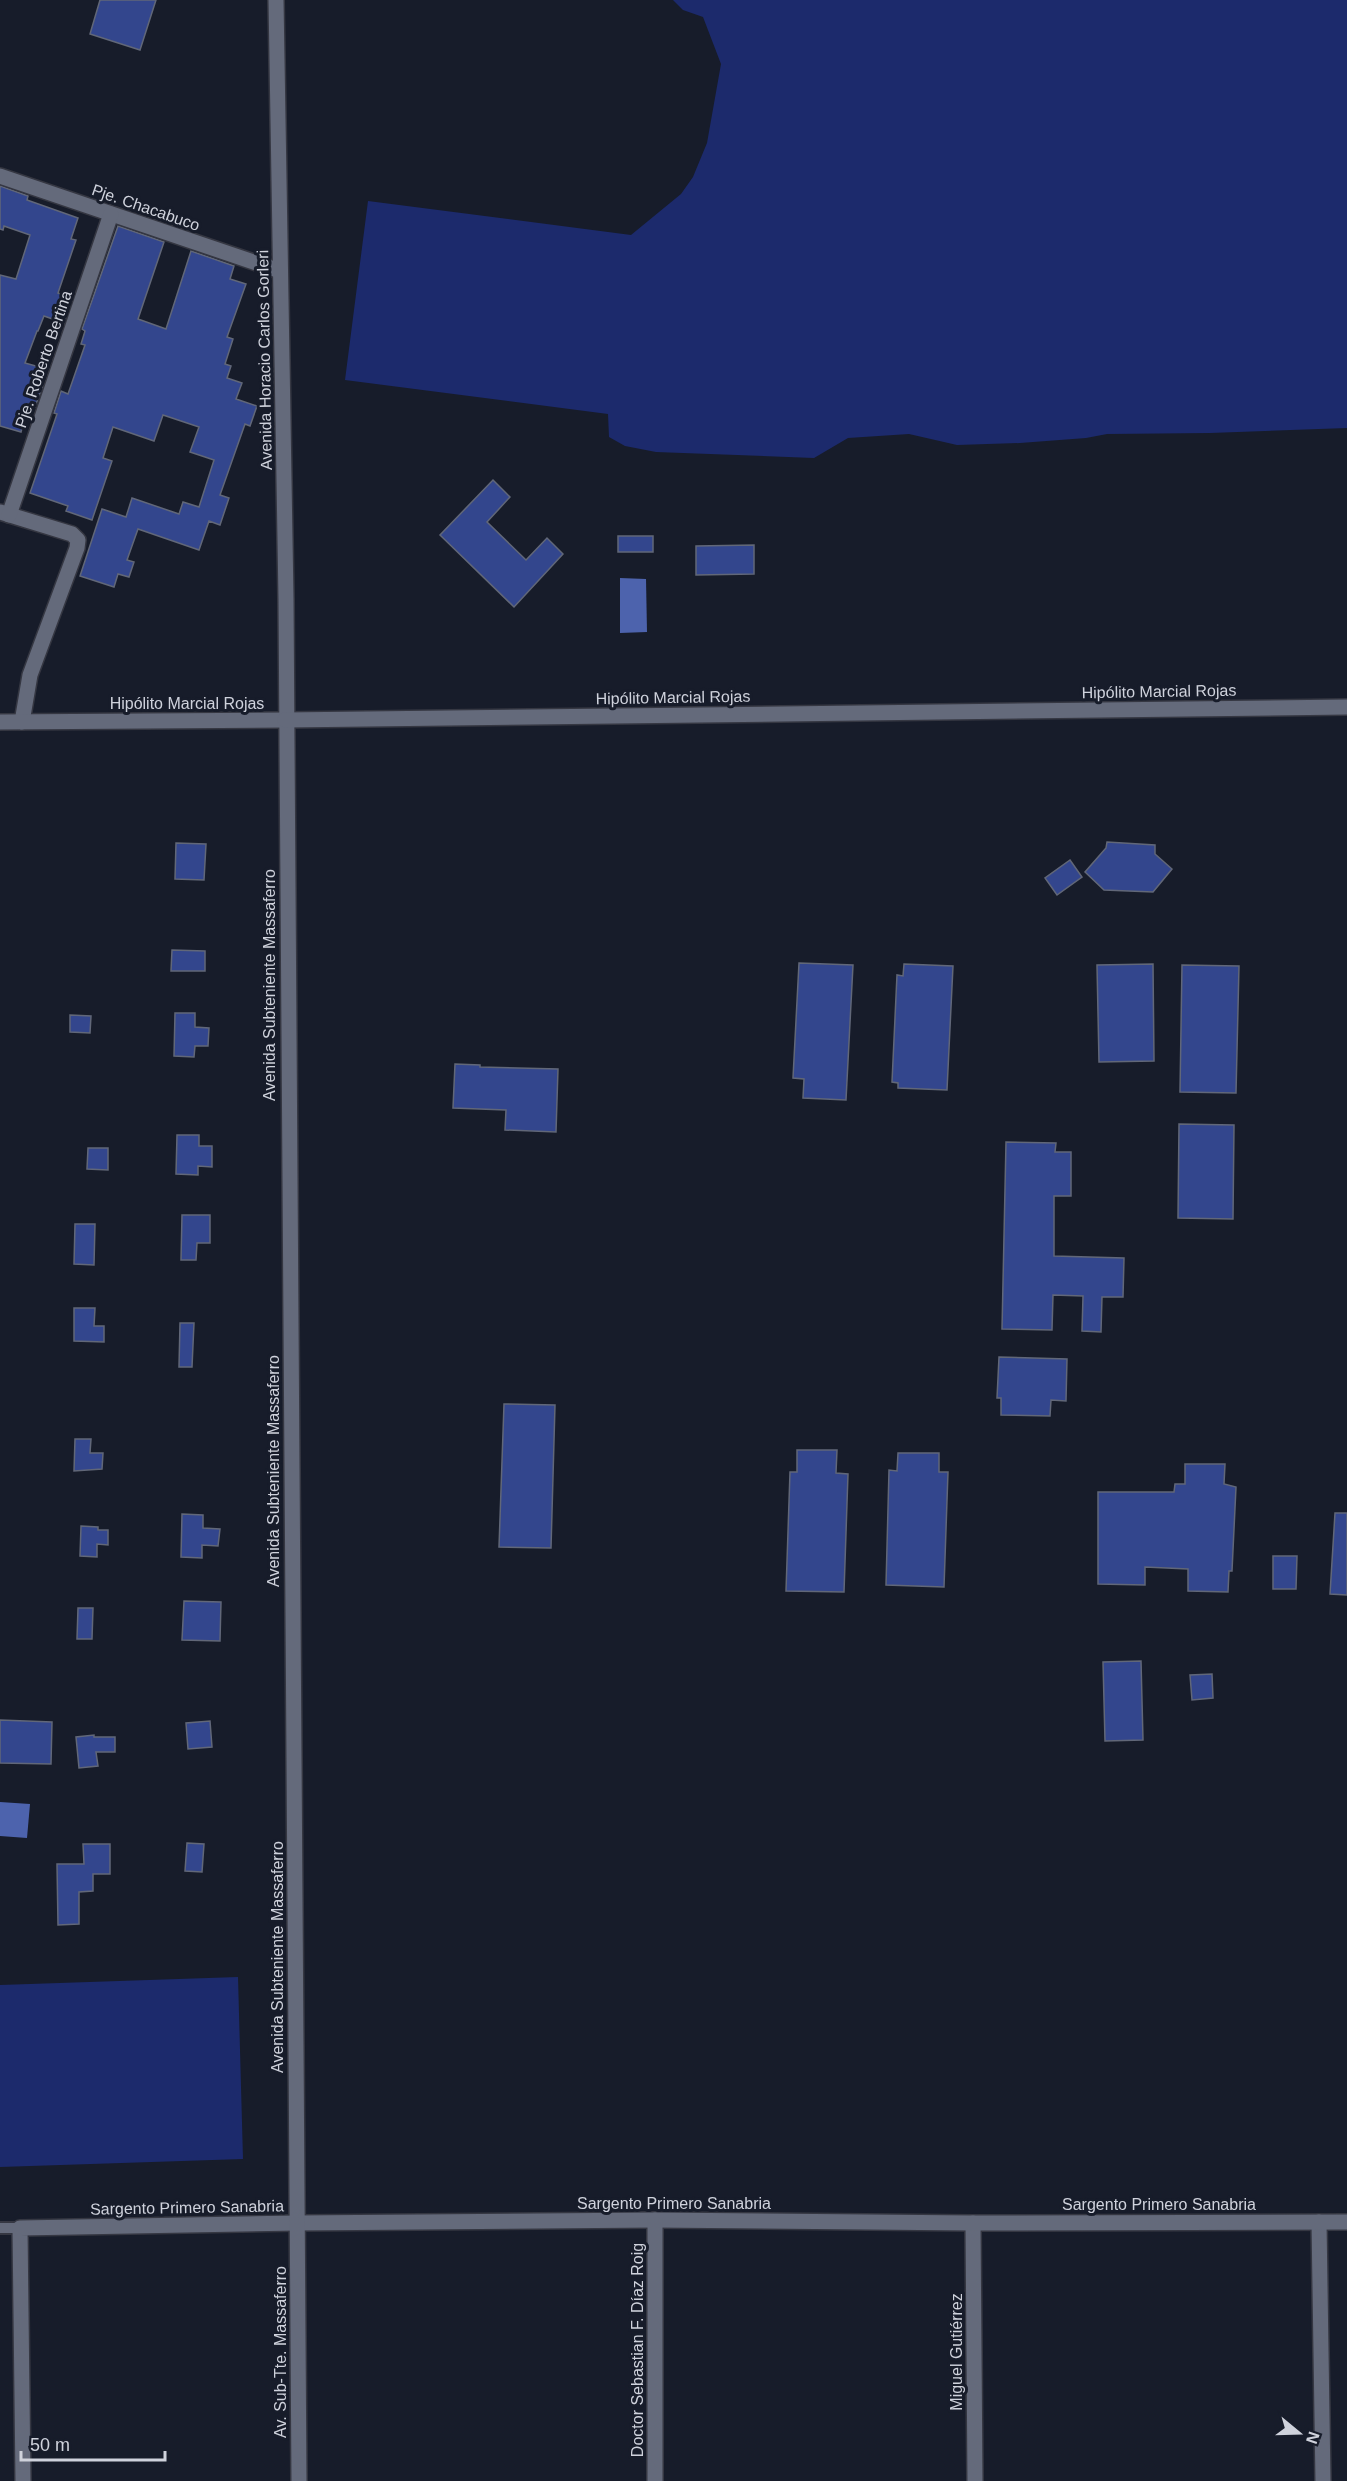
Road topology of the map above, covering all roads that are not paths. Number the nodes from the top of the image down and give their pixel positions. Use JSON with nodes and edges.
{"nodes":[{"id":1,"x":276,"y":0,"type":"edge"},
{"id":2,"x":0,"y":176,"type":"edge"},
{"id":3,"x":111,"y":214,"type":"junction"},
{"id":4,"x":280,"y":271,"type":"junction"},
{"id":5,"x":5,"y":514,"type":"edge"},
{"id":6,"x":1347,"y":707,"type":"edge"},
{"id":7,"x":285,"y":720,"type":"junction"},
{"id":8,"x":0,"y":722,"type":"edge"},
{"id":9,"x":22,"y":722,"type":"junction"},
{"id":10,"x":655,"y":2220,"type":"junction"},
{"id":11,"x":1318,"y":2222,"type":"junction"},
{"id":12,"x":1347,"y":2222,"type":"edge"},
{"id":13,"x":297,"y":2223,"type":"junction"},
{"id":14,"x":973,"y":2223,"type":"junction"},
{"id":15,"x":0,"y":2228,"type":"edge"},
{"id":16,"x":20,"y":2228,"type":"junction"},
{"id":17,"x":23,"y":2481,"type":"edge"},
{"id":18,"x":299,"y":2481,"type":"edge"},
{"id":19,"x":655,"y":2481,"type":"edge"},
{"id":20,"x":975,"y":2481,"type":"edge"},
{"id":21,"x":1323,"y":2481,"type":"edge"}],
"edges":[{"from":1,"to":4,"type":"street","name":"Avenida Horacio Carlos Gorleri"},
{"from":2,"to":3,"type":"street","name":"Pje. Chacabuco"},
{"from":3,"to":4,"type":"street","name":"Pje. Chacabuco"},
{"from":3,"to":5,"type":"street","name":"Pje. Roberto Bertina"},
{"from":4,"to":7,"type":"street","name":"Avenida Horacio Carlos Gorleri"},
{"from":5,"to":9,"type":"street"},
{"from":6,"to":7,"type":"street","name":"Hipólito Marcial Rojas"},
{"from":7,"to":9,"type":"street","name":"Hipólito Marcial Rojas"},
{"from":7,"to":13,"type":"street","name":"Avenida Subteniente Massaferro"},
{"from":8,"to":9,"type":"street","name":"Hipólito Marcial Rojas"},
{"from":10,"to":13,"type":"street","name":"Sargento Primero Sanabria"},
{"from":10,"to":14,"type":"street","name":"Sargento Primero Sanabria"},
{"from":10,"to":19,"type":"street","name":"Doctor Sebastian F. Díaz Roig"},
{"from":11,"to":12,"type":"street","name":"Sargento Primero Sanabria"},
{"from":11,"to":14,"type":"street","name":"Sargento Primero Sanabria"},
{"from":11,"to":21,"type":"street"},
{"from":13,"to":16,"type":"street","name":"Sargento Primero Sanabria"},
{"from":13,"to":18,"type":"street","name":"Av. Sub-Tte. Massaferro"},
{"from":14,"to":20,"type":"street","name":"Miguel Gutiérrez"},
{"from":15,"to":16,"type":"lane","name":"Sargento Primero Sanabria"},
{"from":16,"to":17,"type":"street"}]}
